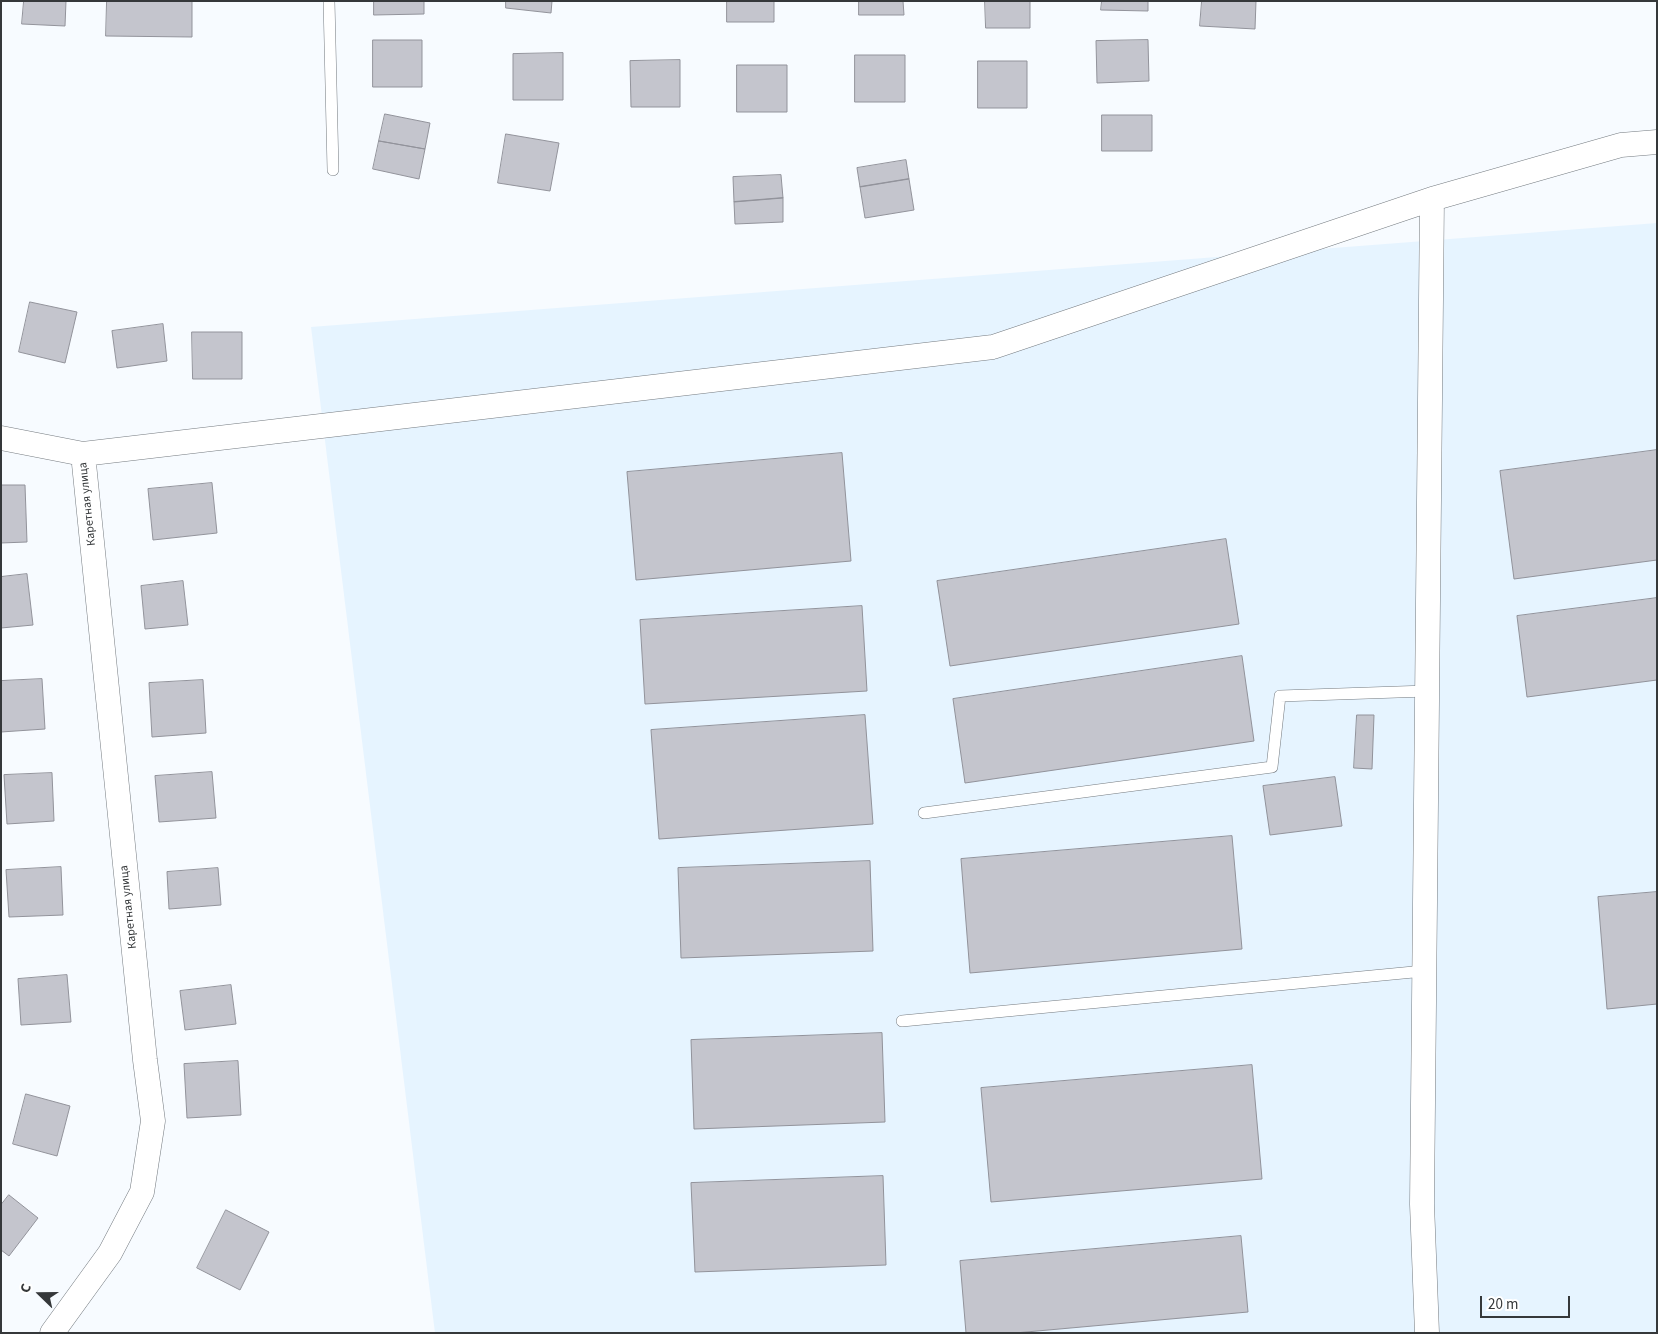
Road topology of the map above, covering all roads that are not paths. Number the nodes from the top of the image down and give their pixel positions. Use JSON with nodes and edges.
{"nodes":[{"id":1,"x":328,"y":1,"type":"edge"},
{"id":2,"x":1657,"y":142,"type":"edge"},
{"id":3,"x":333,"y":170,"type":"dead end"},
{"id":4,"x":1432,"y":199,"type":"junction"},
{"id":5,"x":1,"y":438,"type":"edge"},
{"id":6,"x":84,"y":454,"type":"junction"},
{"id":7,"x":1427,"y":691,"type":"junction"},
{"id":8,"x":924,"y":813,"type":"dead end"},
{"id":9,"x":1424,"y":971,"type":"junction"},
{"id":10,"x":902,"y":1021,"type":"dead end"},
{"id":11,"x":52,"y":1333,"type":"edge"},
{"id":12,"x":1427,"y":1333,"type":"edge"}],
"edges":[{"from":1,"to":3,"type":"lane"},
{"from":2,"to":4,"type":"street"},
{"from":4,"to":6,"type":"street"},
{"from":4,"to":7,"type":"street"},
{"from":5,"to":6,"type":"street"},
{"from":6,"to":11,"type":"street","name":"Каретная улица"},
{"from":7,"to":8,"type":"lane"},
{"from":7,"to":9,"type":"street"},
{"from":9,"to":10,"type":"lane"},
{"from":9,"to":12,"type":"street"}]}
